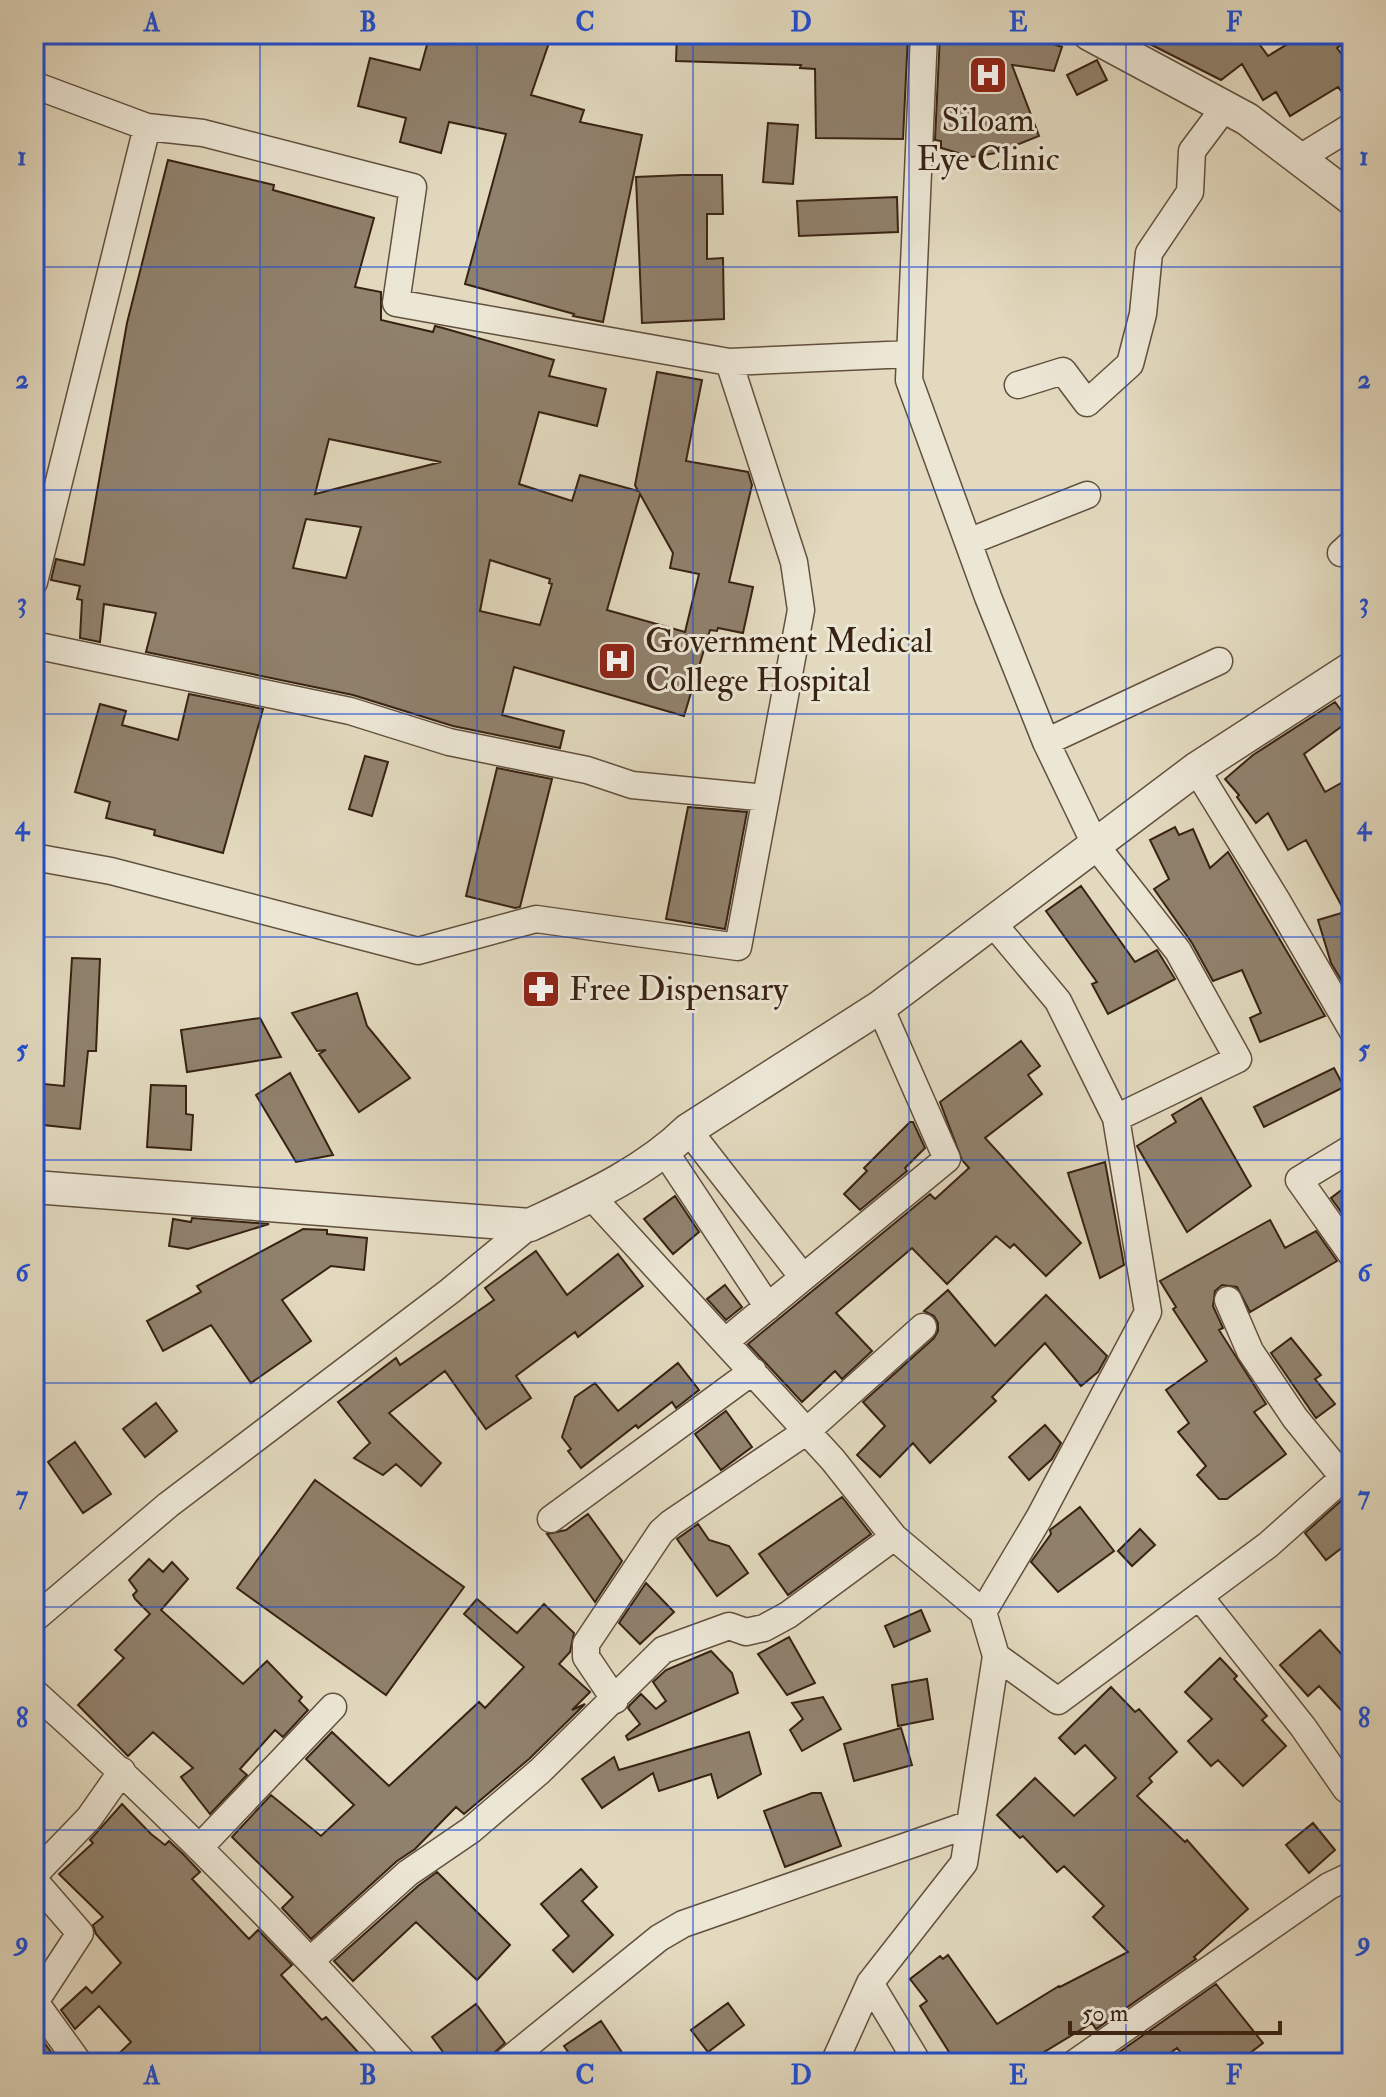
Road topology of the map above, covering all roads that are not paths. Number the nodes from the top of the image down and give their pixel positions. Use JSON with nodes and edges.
{"nodes":[{"id":1,"x":924,"y":34,"type":"edge"},
{"id":2,"x":1089,"y":34,"type":"edge"},
{"id":3,"x":34,"y":85,"type":"edge"},
{"id":4,"x":1225,"y":107,"type":"junction"},
{"id":5,"x":1352,"y":126,"type":"edge"},
{"id":6,"x":147,"y":127,"type":"junction"},
{"id":7,"x":1300,"y":158,"type":"junction"},
{"id":8,"x":1352,"y":199,"type":"edge"},
{"id":9,"x":910,"y":354,"type":"junction"},
{"id":10,"x":729,"y":362,"type":"junction"},
{"id":11,"x":1018,"y":385,"type":"dead end"},
{"id":12,"x":1087,"y":495,"type":"dead end"},
{"id":13,"x":968,"y":542,"type":"junction"},
{"id":14,"x":34,"y":582,"type":"edge"},
{"id":15,"x":34,"y":645,"type":"edge"},
{"id":16,"x":1219,"y":661,"type":"dead end"},
{"id":17,"x":1350,"y":674,"type":"edge"},
{"id":18,"x":1046,"y":742,"type":"junction"},
{"id":19,"x":1196,"y":769,"type":"junction"},
{"id":20,"x":766,"y":798,"type":"junction"},
{"id":21,"x":1096,"y":846,"type":"junction"},
{"id":22,"x":34,"y":857,"type":"edge"},
{"id":23,"x":991,"y":921,"type":"junction"},
{"id":24,"x":880,"y":1007,"type":"junction"},
{"id":25,"x":1352,"y":1030,"type":"edge"},
{"id":26,"x":1116,"y":1118,"type":"junction"},
{"id":27,"x":677,"y":1141,"type":"junction"},
{"id":28,"x":1352,"y":1148,"type":"edge"},
{"id":29,"x":34,"y":1187,"type":"edge"},
{"id":30,"x":591,"y":1196,"type":"junction"},
{"id":31,"x":530,"y":1225,"type":"junction"},
{"id":32,"x":1352,"y":1255,"type":"edge"},
{"id":33,"x":802,"y":1276,"type":"junction"},
{"id":34,"x":1228,"y":1300,"type":"dead end"},
{"id":35,"x":768,"y":1307,"type":"junction"},
{"id":36,"x":923,"y":1327,"type":"dead end"},
{"id":37,"x":726,"y":1341,"type":"junction"},
{"id":38,"x":753,"y":1371,"type":"junction"},
{"id":39,"x":807,"y":1431,"type":"junction"},
{"id":40,"x":1348,"y":1474,"type":"edge"},
{"id":41,"x":551,"y":1519,"type":"dead end"},
{"id":42,"x":894,"y":1537,"type":"junction"},
{"id":43,"x":1199,"y":1596,"type":"junction"},
{"id":44,"x":983,"y":1612,"type":"junction"},
{"id":45,"x":34,"y":1619,"type":"edge"},
{"id":46,"x":996,"y":1656,"type":"junction"},
{"id":47,"x":34,"y":1692,"type":"edge"},
{"id":48,"x":615,"y":1700,"type":"junction"},
{"id":49,"x":333,"y":1707,"type":"dead end"},
{"id":50,"x":122,"y":1771,"type":"junction"},
{"id":51,"x":1350,"y":1792,"type":"edge"},
{"id":52,"x":970,"y":1824,"type":"junction"},
{"id":53,"x":200,"y":1847,"type":"junction"},
{"id":54,"x":1352,"y":1875,"type":"edge"},
{"id":55,"x":34,"y":1877,"type":"edge"},
{"id":56,"x":311,"y":1960,"type":"junction"},
{"id":57,"x":870,"y":1983,"type":"junction"},
{"id":58,"x":79,"y":2063,"type":"edge"},
{"id":59,"x":404,"y":2063,"type":"edge"},
{"id":60,"x":505,"y":2063,"type":"edge"},
{"id":61,"x":834,"y":2063,"type":"edge"},
{"id":62,"x":918,"y":2063,"type":"edge"},
{"id":63,"x":1075,"y":2063,"type":"edge"}],
"edges":[{"from":1,"to":9,"type":"street"},
{"from":2,"to":4,"type":"street"},
{"from":3,"to":6,"type":"street"},
{"from":4,"to":7,"type":"street"},
{"from":4,"to":11,"type":"street"},
{"from":5,"to":7,"type":"street"},
{"from":6,"to":10,"type":"street"},
{"from":6,"to":14,"type":"street"},
{"from":7,"to":8,"type":"street"},
{"from":9,"to":10,"type":"street"},
{"from":9,"to":13,"type":"street"},
{"from":10,"to":20,"type":"street"},
{"from":12,"to":13,"type":"street"},
{"from":13,"to":18,"type":"street"},
{"from":15,"to":20,"type":"street"},
{"from":16,"to":18,"type":"street"},
{"from":17,"to":19,"type":"street"},
{"from":18,"to":21,"type":"street"},
{"from":19,"to":21,"type":"street"},
{"from":19,"to":25,"type":"street"},
{"from":20,"to":22,"type":"street"},
{"from":21,"to":23,"type":"street"},
{"from":21,"to":26,"type":"street"},
{"from":23,"to":24,"type":"street"},
{"from":23,"to":26,"type":"street"},
{"from":24,"to":27,"type":"street"},
{"from":24,"to":33,"type":"street"},
{"from":26,"to":44,"type":"street"},
{"from":27,"to":30,"type":"street"},
{"from":27,"to":33,"type":"street"},
{"from":27,"to":35,"type":"street"},
{"from":28,"to":32,"type":"street"},
{"from":29,"to":31,"type":"street"},
{"from":30,"to":31,"type":"street"},
{"from":30,"to":37,"type":"street"},
{"from":31,"to":45,"type":"street"},
{"from":33,"to":35,"type":"street"},
{"from":34,"to":40,"type":"street"},
{"from":35,"to":37,"type":"street"},
{"from":36,"to":39,"type":"street"},
{"from":37,"to":38,"type":"street"},
{"from":38,"to":39,"type":"street"},
{"from":38,"to":41,"type":"street"},
{"from":39,"to":42,"type":"street"},
{"from":39,"to":48,"type":"street"},
{"from":40,"to":43,"type":"street"},
{"from":42,"to":44,"type":"street"},
{"from":42,"to":48,"type":"street"},
{"from":43,"to":46,"type":"street"},
{"from":43,"to":51,"type":"street"},
{"from":44,"to":46,"type":"street"},
{"from":46,"to":52,"type":"street"},
{"from":47,"to":50,"type":"street"},
{"from":48,"to":56,"type":"street"},
{"from":49,"to":53,"type":"street"},
{"from":50,"to":53,"type":"street"},
{"from":50,"to":55,"type":"street"},
{"from":52,"to":57,"type":"street"},
{"from":52,"to":60,"type":"street"},
{"from":53,"to":56,"type":"street"},
{"from":54,"to":63,"type":"street"},
{"from":55,"to":58,"type":"street"},
{"from":56,"to":59,"type":"street"},
{"from":57,"to":61,"type":"street"},
{"from":57,"to":62,"type":"street"}]}
